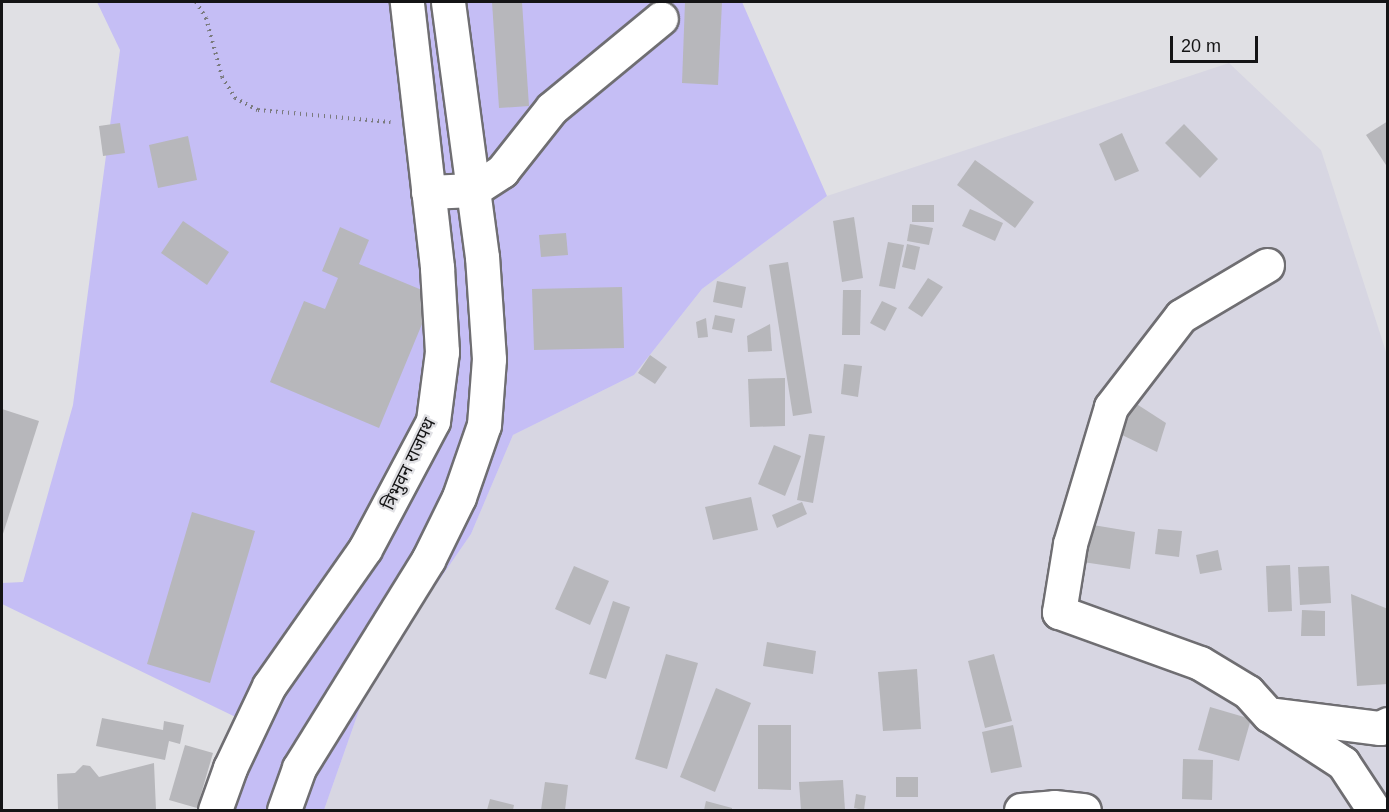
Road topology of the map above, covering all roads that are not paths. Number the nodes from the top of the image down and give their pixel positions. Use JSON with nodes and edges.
{"nodes":[{"id":1,"x":407,"y":2,"type":"edge"},
{"id":2,"x":448,"y":2,"type":"edge"},
{"id":3,"x":661,"y":18,"type":"dead end"},
{"id":4,"x":473,"y":190,"type":"junction"},
{"id":5,"x":428,"y":192,"type":"junction"},
{"id":6,"x":1267,"y":265,"type":"dead end"},
{"id":7,"x":1269,"y":714,"type":"junction"},
{"id":8,"x":1388,"y":724,"type":"edge"},
{"id":9,"x":215,"y":810,"type":"edge"},
{"id":10,"x":284,"y":810,"type":"edge"},
{"id":11,"x":1021,"y":810,"type":"edge"},
{"id":12,"x":1084,"y":810,"type":"edge"},
{"id":13,"x":1374,"y":810,"type":"edge"}],
"edges":[{"from":1,"to":5,"type":"main road","name":"त्रिभुवन राजपथ"},
{"from":2,"to":4,"type":"main road"},
{"from":3,"to":4,"type":"main road"},
{"from":4,"to":5,"type":"main road"},
{"from":4,"to":10,"type":"main road"},
{"from":5,"to":9,"type":"main road","name":"त्रिभुवन राजपथ"},
{"from":6,"to":7,"type":"main road"},
{"from":7,"to":8,"type":"main road"},
{"from":7,"to":13,"type":"main road"},
{"from":11,"to":12,"type":"main road"}]}
